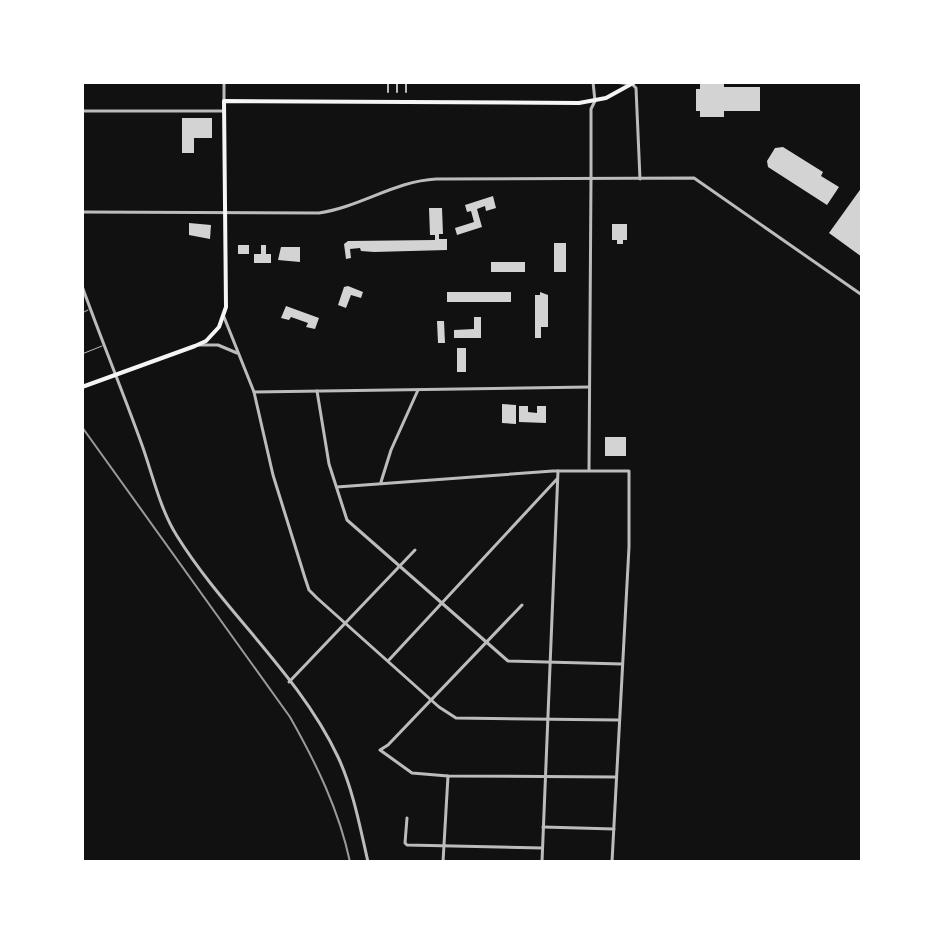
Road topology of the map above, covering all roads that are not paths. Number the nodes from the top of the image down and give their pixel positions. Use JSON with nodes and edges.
{"nodes":[{"id":1,"x":224,"y":82,"type":"edge"},
{"id":2,"x":388,"y":82,"type":"edge"},
{"id":3,"x":397,"y":82,"type":"edge"},
{"id":4,"x":406,"y":82,"type":"edge"},
{"id":5,"x":593,"y":82,"type":"edge"},
{"id":6,"x":614,"y":82,"type":"edge"},
{"id":7,"x":633,"y":83,"type":"edge"},
{"id":8,"x":388,"y":92,"type":"dead end"},
{"id":9,"x":397,"y":92,"type":"dead end"},
{"id":10,"x":406,"y":92,"type":"dead end"},
{"id":11,"x":224,"y":101,"type":"junction"},
{"id":12,"x":595,"y":101,"type":"junction"},
{"id":13,"x":82,"y":111,"type":"edge"},
{"id":14,"x":224,"y":111,"type":"junction"},
{"id":15,"x":591,"y":179,"type":"junction"},
{"id":16,"x":640,"y":179,"type":"junction"},
{"id":17,"x":82,"y":212,"type":"edge"},
{"id":18,"x":226,"y":213,"type":"junction"},
{"id":19,"x":82,"y":286,"type":"edge"},
{"id":20,"x":862,"y":295,"type":"edge"},
{"id":21,"x":91,"y":309,"type":"junction"},
{"id":22,"x":82,"y":313,"type":"edge"},
{"id":23,"x":224,"y":317,"type":"junction"},
{"id":24,"x":105,"y":345,"type":"junction"},
{"id":25,"x":195,"y":346,"type":"junction"},
{"id":26,"x":237,"y":353,"type":"junction"},
{"id":27,"x":82,"y":354,"type":"edge"},
{"id":28,"x":82,"y":387,"type":"edge"},
{"id":29,"x":589,"y":387,"type":"junction"},
{"id":30,"x":418,"y":390,"type":"junction"},
{"id":31,"x":317,"y":391,"type":"junction"},
{"id":32,"x":254,"y":392,"type":"junction"},
{"id":33,"x":558,"y":471,"type":"junction"},
{"id":34,"x":589,"y":471,"type":"junction"},
{"id":35,"x":557,"y":479,"type":"junction"},
{"id":36,"x":381,"y":483,"type":"junction"},
{"id":37,"x":337,"y":487,"type":"junction"},
{"id":38,"x":415,"y":550,"type":"dead end"},
{"id":39,"x":400,"y":565,"type":"junction"},
{"id":40,"x":443,"y":605,"type":"junction"},
{"id":41,"x":522,"y":605,"type":"dead end"},
{"id":42,"x":345,"y":624,"type":"junction"},
{"id":43,"x":486,"y":643,"type":"junction"},
{"id":44,"x":388,"y":661,"type":"junction"},
{"id":45,"x":550,"y":662,"type":"junction"},
{"id":46,"x":622,"y":664,"type":"junction"},
{"id":47,"x":289,"y":682,"type":"junction"},
{"id":48,"x":431,"y":699,"type":"junction"},
{"id":49,"x":547,"y":719,"type":"junction"},
{"id":50,"x":618,"y":720,"type":"junction"},
{"id":51,"x":448,"y":776,"type":"junction"},
{"id":52,"x":545,"y":777,"type":"junction"},
{"id":53,"x":616,"y":777,"type":"junction"},
{"id":54,"x":407,"y":818,"type":"dead end"},
{"id":55,"x":543,"y":827,"type":"junction"},
{"id":56,"x":614,"y":829,"type":"junction"},
{"id":57,"x":445,"y":846,"type":"junction"},
{"id":58,"x":542,"y":848,"type":"junction"},
{"id":59,"x":368,"y":862,"type":"edge"},
{"id":60,"x":443,"y":862,"type":"edge"},
{"id":61,"x":542,"y":862,"type":"edge"},
{"id":62,"x":612,"y":862,"type":"edge"}],
"edges":[{"from":1,"to":11,"type":"street"},
{"from":2,"to":8,"type":"street"},
{"from":3,"to":9,"type":"street"},
{"from":4,"to":10,"type":"street"},
{"from":5,"to":12,"type":"street"},
{"from":6,"to":7,"type":"street"},
{"from":7,"to":12,"type":"main road"},
{"from":7,"to":16,"type":"street"},
{"from":11,"to":12,"type":"main road"},
{"from":11,"to":14,"type":"main road"},
{"from":12,"to":15,"type":"street"},
{"from":13,"to":14,"type":"street"},
{"from":14,"to":18,"type":"main road"},
{"from":15,"to":16,"type":"street"},
{"from":15,"to":18,"type":"street"},
{"from":15,"to":29,"type":"street"},
{"from":16,"to":20,"type":"street"},
{"from":17,"to":18,"type":"street"},
{"from":18,"to":23,"type":"main road"},
{"from":19,"to":21,"type":"street"},
{"from":21,"to":22,"type":"lane"},
{"from":21,"to":24,"type":"street"},
{"from":23,"to":25,"type":"main road"},
{"from":23,"to":26,"type":"street"},
{"from":24,"to":27,"type":"lane"},
{"from":24,"to":47,"type":"street"},
{"from":25,"to":26,"type":"street"},
{"from":25,"to":28,"type":"main road"},
{"from":26,"to":32,"type":"street"},
{"from":29,"to":30,"type":"street"},
{"from":29,"to":34,"type":"street"},
{"from":30,"to":31,"type":"street"},
{"from":30,"to":36,"type":"street"},
{"from":31,"to":32,"type":"street"},
{"from":31,"to":37,"type":"street"},
{"from":32,"to":42,"type":"street"},
{"from":33,"to":34,"type":"street"},
{"from":33,"to":35,"type":"street"},
{"from":33,"to":36,"type":"street"},
{"from":34,"to":46,"type":"street"},
{"from":35,"to":40,"type":"street"},
{"from":35,"to":45,"type":"street"},
{"from":36,"to":37,"type":"street"},
{"from":37,"to":39,"type":"street"},
{"from":38,"to":39,"type":"street"},
{"from":39,"to":40,"type":"street"},
{"from":39,"to":42,"type":"street"},
{"from":40,"to":43,"type":"street"},
{"from":40,"to":44,"type":"street"},
{"from":41,"to":43,"type":"street"},
{"from":42,"to":44,"type":"street"},
{"from":42,"to":47,"type":"street"},
{"from":43,"to":45,"type":"street"},
{"from":43,"to":48,"type":"street"},
{"from":44,"to":48,"type":"street"},
{"from":45,"to":46,"type":"street"},
{"from":45,"to":49,"type":"street"},
{"from":46,"to":50,"type":"street"},
{"from":47,"to":59,"type":"street"},
{"from":48,"to":49,"type":"street"},
{"from":48,"to":51,"type":"street"},
{"from":49,"to":50,"type":"street"},
{"from":49,"to":52,"type":"street"},
{"from":50,"to":53,"type":"street"},
{"from":51,"to":52,"type":"street"},
{"from":51,"to":57,"type":"street"},
{"from":52,"to":53,"type":"street"},
{"from":52,"to":55,"type":"street"},
{"from":53,"to":56,"type":"street"},
{"from":54,"to":57,"type":"street"},
{"from":55,"to":56,"type":"street"},
{"from":55,"to":58,"type":"street"},
{"from":56,"to":62,"type":"street"},
{"from":57,"to":58,"type":"street"},
{"from":57,"to":60,"type":"street"},
{"from":58,"to":61,"type":"street"}]}
